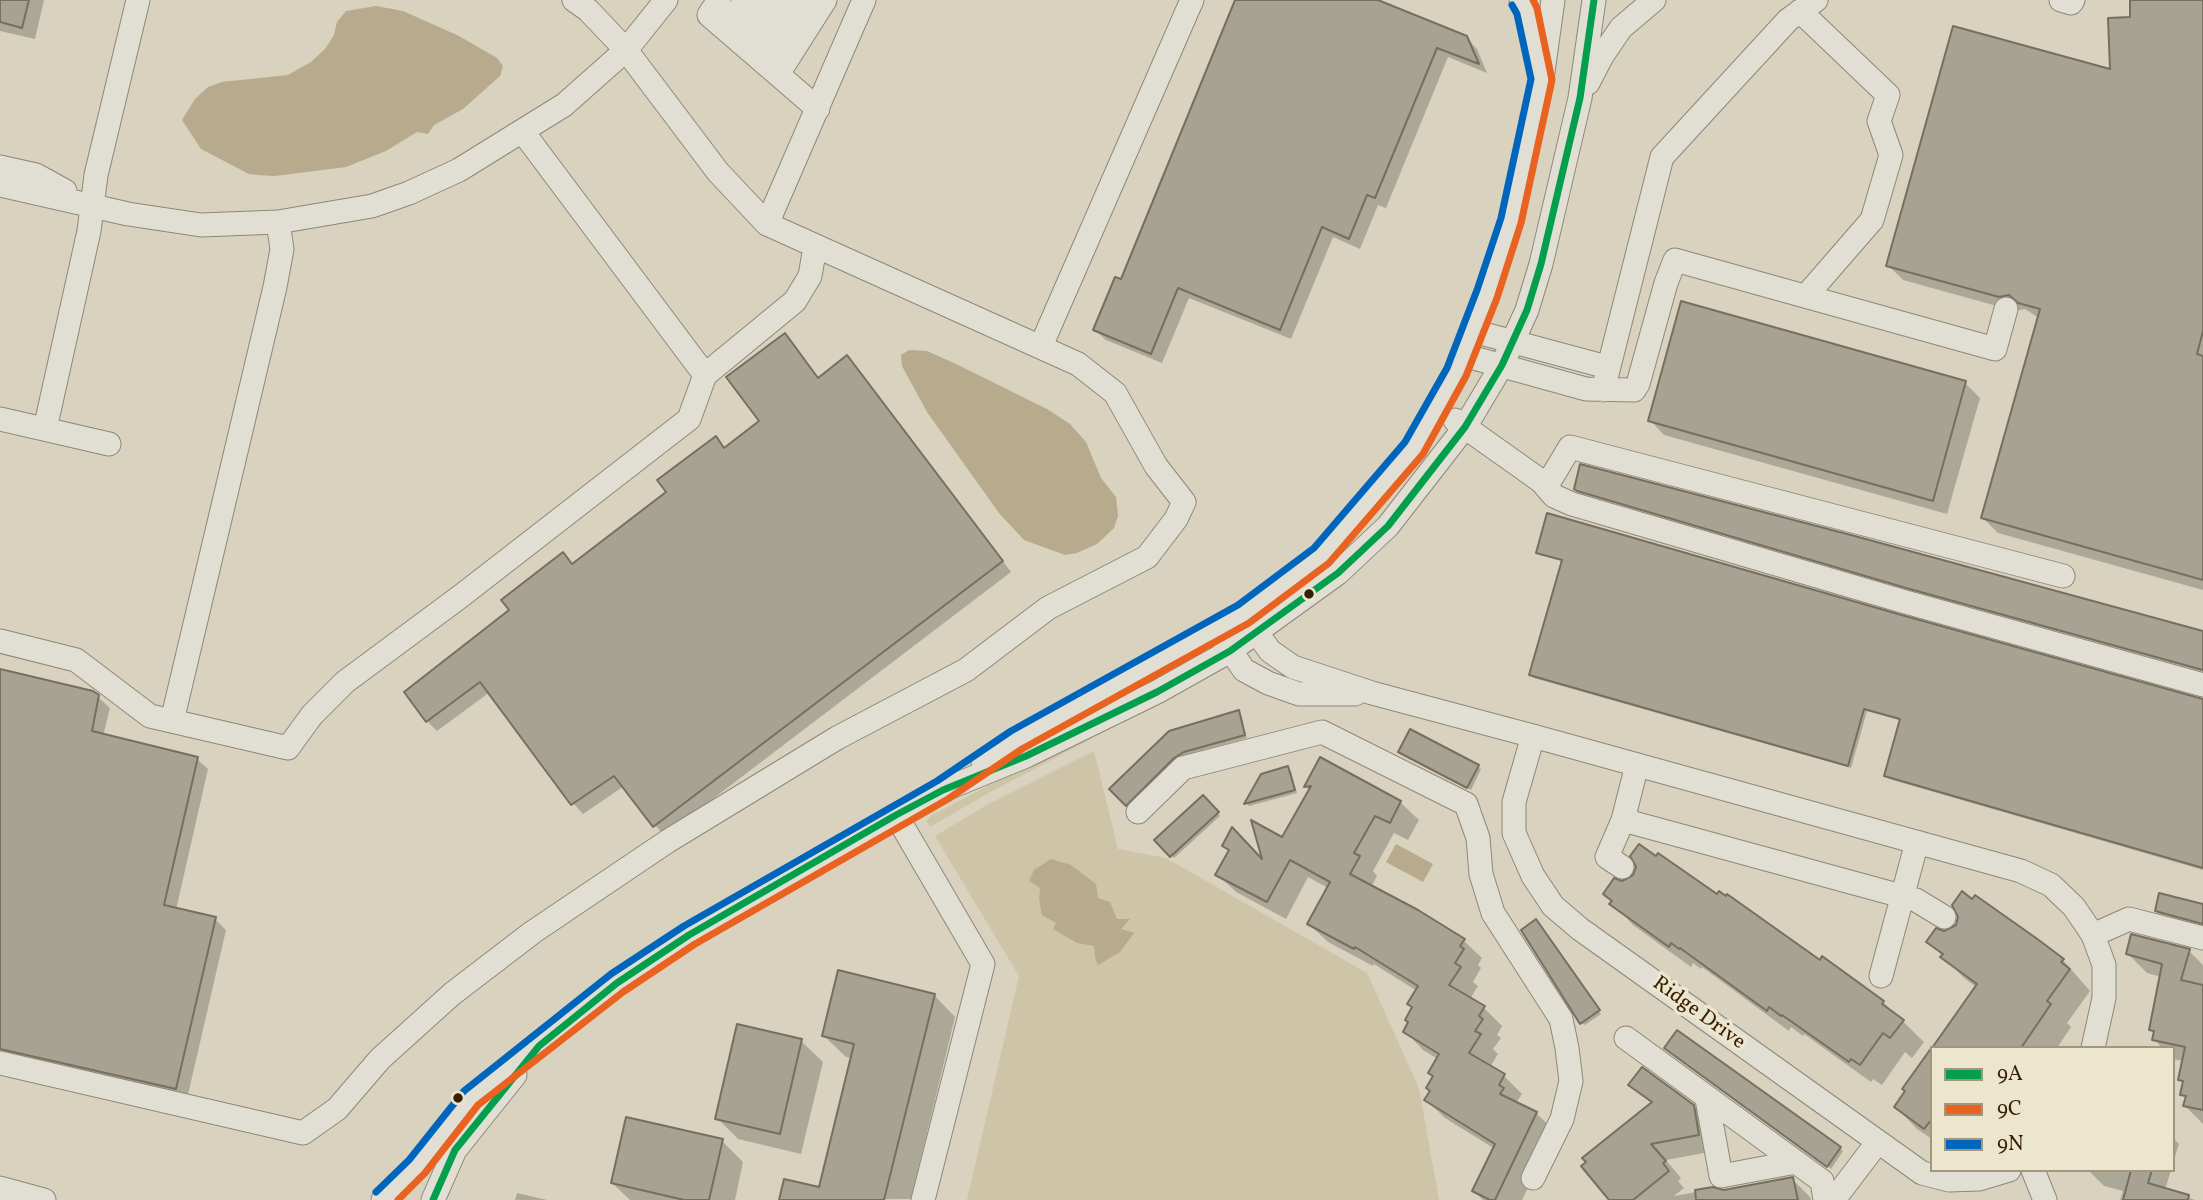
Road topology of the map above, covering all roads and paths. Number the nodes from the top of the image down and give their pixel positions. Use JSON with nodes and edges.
{"nodes":[{"id":1,"x":138,"y":0,"type":"edge"},
{"id":2,"x":574,"y":0,"type":"edge"},
{"id":3,"x":666,"y":0,"type":"edge"},
{"id":4,"x":731,"y":0,"type":"edge"},
{"id":5,"x":745,"y":0,"type":"edge"},
{"id":6,"x":767,"y":0,"type":"edge"},
{"id":7,"x":786,"y":0,"type":"edge"},
{"id":8,"x":805,"y":0,"type":"edge"},
{"id":9,"x":825,"y":0,"type":"edge"},
{"id":10,"x":864,"y":0,"type":"edge"},
{"id":11,"x":1192,"y":0,"type":"edge"},
{"id":12,"x":1521,"y":0,"type":"edge"},
{"id":13,"x":1553,"y":0,"type":"edge"},
{"id":14,"x":1594,"y":0,"type":"edge"},
{"id":15,"x":1654,"y":0,"type":"edge"},
{"id":16,"x":2061,"y":0,"type":"edge"},
{"id":17,"x":2073,"y":0,"type":"edge"},
{"id":18,"x":1808,"y":6,"type":"edge"},
{"id":19,"x":742,"y":40,"type":"edge"},
{"id":20,"x":626,"y":50,"type":"junction"},
{"id":21,"x":1542,"y":79,"type":"junction"},
{"id":22,"x":1580,"y":98,"type":"junction"},
{"id":23,"x":818,"y":109,"type":"junction"},
{"id":24,"x":523,"y":132,"type":"junction"},
{"id":25,"x":0,"y":167,"type":"edge"},
{"id":26,"x":0,"y":184,"type":"edge"},
{"id":27,"x":92,"y":206,"type":"junction"},
{"id":28,"x":278,"y":222,"type":"junction"},
{"id":29,"x":767,"y":224,"type":"junction"},
{"id":30,"x":815,"y":247,"type":"junction"},
{"id":31,"x":1806,"y":296,"type":"junction"},
{"id":32,"x":2006,"y":309,"type":"dead end"},
{"id":33,"x":1473,"y":331,"type":"junction"},
{"id":34,"x":1513,"y":342,"type":"junction"},
{"id":35,"x":1041,"y":346,"type":"junction"},
{"id":36,"x":1463,"y":355,"type":"junction"},
{"id":37,"x":1502,"y":365,"type":"junction"},
{"id":38,"x":1607,"y":367,"type":"junction"},
{"id":39,"x":705,"y":375,"type":"junction"},
{"id":40,"x":1603,"y":390,"type":"junction"},
{"id":41,"x":1438,"y":409,"type":"junction"},
{"id":42,"x":0,"y":419,"type":"edge"},
{"id":43,"x":1465,"y":427,"type":"junction"},
{"id":44,"x":46,"y":429,"type":"junction"},
{"id":45,"x":108,"y":444,"type":"dead end"},
{"id":46,"x":1546,"y":487,"type":"junction"},
{"id":47,"x":2063,"y":576,"type":"dead end"},
{"id":48,"x":1244,"y":614,"type":"junction"},
{"id":49,"x":1215,"y":628,"type":"junction"},
{"id":50,"x":1257,"y":634,"type":"junction"},
{"id":51,"x":0,"y":641,"type":"edge"},
{"id":52,"x":1230,"y":651,"type":"junction"},
{"id":53,"x":2203,"y":685,"type":"edge"},
{"id":54,"x":1372,"y":693,"type":"junction"},
{"id":55,"x":172,"y":720,"type":"junction"},
{"id":56,"x":1533,"y":736,"type":"junction"},
{"id":57,"x":1637,"y":765,"type":"junction"},
{"id":58,"x":943,"y":790,"type":"junction"},
{"id":59,"x":1138,"y":812,"type":"dead end"},
{"id":60,"x":896,"y":815,"type":"junction"},
{"id":61,"x":1623,"y":820,"type":"junction"},
{"id":62,"x":1514,"y":833,"type":"junction"},
{"id":63,"x":1478,"y":838,"type":"junction"},
{"id":64,"x":1917,"y":842,"type":"junction"},
{"id":65,"x":1622,"y":867,"type":"dead end"},
{"id":66,"x":1902,"y":897,"type":"junction"},
{"id":67,"x":1944,"y":917,"type":"dead end"},
{"id":68,"x":2093,"y":935,"type":"junction"},
{"id":69,"x":2203,"y":938,"type":"edge"},
{"id":70,"x":1881,"y":976,"type":"dead end"},
{"id":71,"x":1626,"y":1038,"type":"dead end"},
{"id":72,"x":539,"y":1046,"type":"junction"},
{"id":73,"x":2093,"y":1046,"type":"edge"},
{"id":74,"x":0,"y":1063,"type":"edge"},
{"id":75,"x":1707,"y":1099,"type":"junction"},
{"id":76,"x":1877,"y":1143,"type":"junction"},
{"id":77,"x":1796,"y":1162,"type":"junction"},
{"id":78,"x":2002,"y":1172,"type":"edge"},
{"id":79,"x":2034,"y":1172,"type":"edge"},
{"id":80,"x":1533,"y":1178,"type":"dead end"},
{"id":81,"x":0,"y":1188,"type":"edge"},
{"id":82,"x":1834,"y":1193,"type":"edge"},
{"id":83,"x":44,"y":1200,"type":"edge"},
{"id":84,"x":383,"y":1200,"type":"edge"},
{"id":85,"x":433,"y":1200,"type":"edge"},
{"id":86,"x":923,"y":1200,"type":"edge"},
{"id":87,"x":2045,"y":1200,"type":"edge"}],
"edges":[{"from":1,"to":27,"type":"street"},
{"from":2,"to":20,"type":"street"},
{"from":3,"to":20,"type":"street"},
{"from":4,"to":19,"type":"street"},
{"from":5,"to":19,"type":"street"},
{"from":6,"to":19,"type":"street"},
{"from":7,"to":19,"type":"street"},
{"from":8,"to":19,"type":"street"},
{"from":9,"to":19,"type":"street"},
{"from":10,"to":23,"type":"street"},
{"from":11,"to":35,"type":"street"},
{"from":12,"to":21,"type":"street"},
{"from":13,"to":21,"type":"street"},
{"from":14,"to":22,"type":"street"},
{"from":15,"to":22,"type":"street"},
{"from":16,"to":17,"type":"street"},
{"from":18,"to":31,"type":"street"},
{"from":18,"to":38,"type":"street"},
{"from":19,"to":23,"type":"street"},
{"from":20,"to":24,"type":"street"},
{"from":20,"to":29,"type":"street"},
{"from":21,"to":33,"type":"street"},
{"from":22,"to":34,"type":"street"},
{"from":23,"to":29,"type":"street"},
{"from":24,"to":28,"type":"street"},
{"from":24,"to":39,"type":"street"},
{"from":25,"to":27,"type":"street"},
{"from":26,"to":27,"type":"street"},
{"from":27,"to":28,"type":"street"},
{"from":27,"to":44,"type":"street"},
{"from":28,"to":55,"type":"street"},
{"from":29,"to":30,"type":"street"},
{"from":30,"to":35,"type":"street"},
{"from":30,"to":39,"type":"street"},
{"from":31,"to":32,"type":"street"},
{"from":31,"to":40,"type":"street"},
{"from":33,"to":34,"type":"street"},
{"from":33,"to":36,"type":"street"},
{"from":34,"to":37,"type":"street"},
{"from":34,"to":38,"type":"street"},
{"from":35,"to":74,"type":"street"},
{"from":36,"to":37,"type":"street"},
{"from":36,"to":41,"type":"street"},
{"from":37,"to":40,"type":"street"},
{"from":37,"to":43,"type":"street"},
{"from":38,"to":40,"type":"street"},
{"from":39,"to":55,"type":"street"},
{"from":41,"to":43,"type":"street"},
{"from":41,"to":48,"type":"street"},
{"from":42,"to":44,"type":"street"},
{"from":43,"to":46,"type":"street"},
{"from":43,"to":50,"type":"street"},
{"from":44,"to":45,"type":"street"},
{"from":46,"to":47,"type":"street"},
{"from":46,"to":53,"type":"street"},
{"from":48,"to":49,"type":"street"},
{"from":48,"to":50,"type":"street"},
{"from":49,"to":52,"type":"street"},
{"from":49,"to":58,"type":"street"},
{"from":50,"to":52,"type":"street"},
{"from":50,"to":54,"type":"street"},
{"from":51,"to":55,"type":"street"},
{"from":52,"to":54,"type":"street"},
{"from":52,"to":58,"type":"street"},
{"from":54,"to":56,"type":"street"},
{"from":56,"to":57,"type":"street"},
{"from":56,"to":62,"type":"street","name":"Ridge Drive"},
{"from":57,"to":61,"type":"street"},
{"from":57,"to":64,"type":"street"},
{"from":58,"to":60,"type":"street"},
{"from":59,"to":63,"type":"street"},
{"from":60,"to":72,"type":"street"},
{"from":60,"to":86,"type":"street"},
{"from":61,"to":65,"type":"street"},
{"from":61,"to":66,"type":"street"},
{"from":62,"to":63,"type":"street"},
{"from":62,"to":76,"type":"street","name":"Ridge Drive"},
{"from":63,"to":80,"type":"street"},
{"from":64,"to":66,"type":"street"},
{"from":64,"to":68,"type":"street"},
{"from":66,"to":67,"type":"street"},
{"from":66,"to":70,"type":"street"},
{"from":68,"to":69,"type":"street"},
{"from":68,"to":73,"type":"street"},
{"from":71,"to":75,"type":"street"},
{"from":72,"to":84,"type":"street"},
{"from":72,"to":85,"type":"street"},
{"from":75,"to":77,"type":"street"},
{"from":75,"to":77,"type":"street"},
{"from":76,"to":78,"type":"street","name":"Ridge Drive"},
{"from":76,"to":82,"type":"street"},
{"from":77,"to":82,"type":"street"},
{"from":79,"to":87,"type":"street"},
{"from":81,"to":83,"type":"street"}]}
